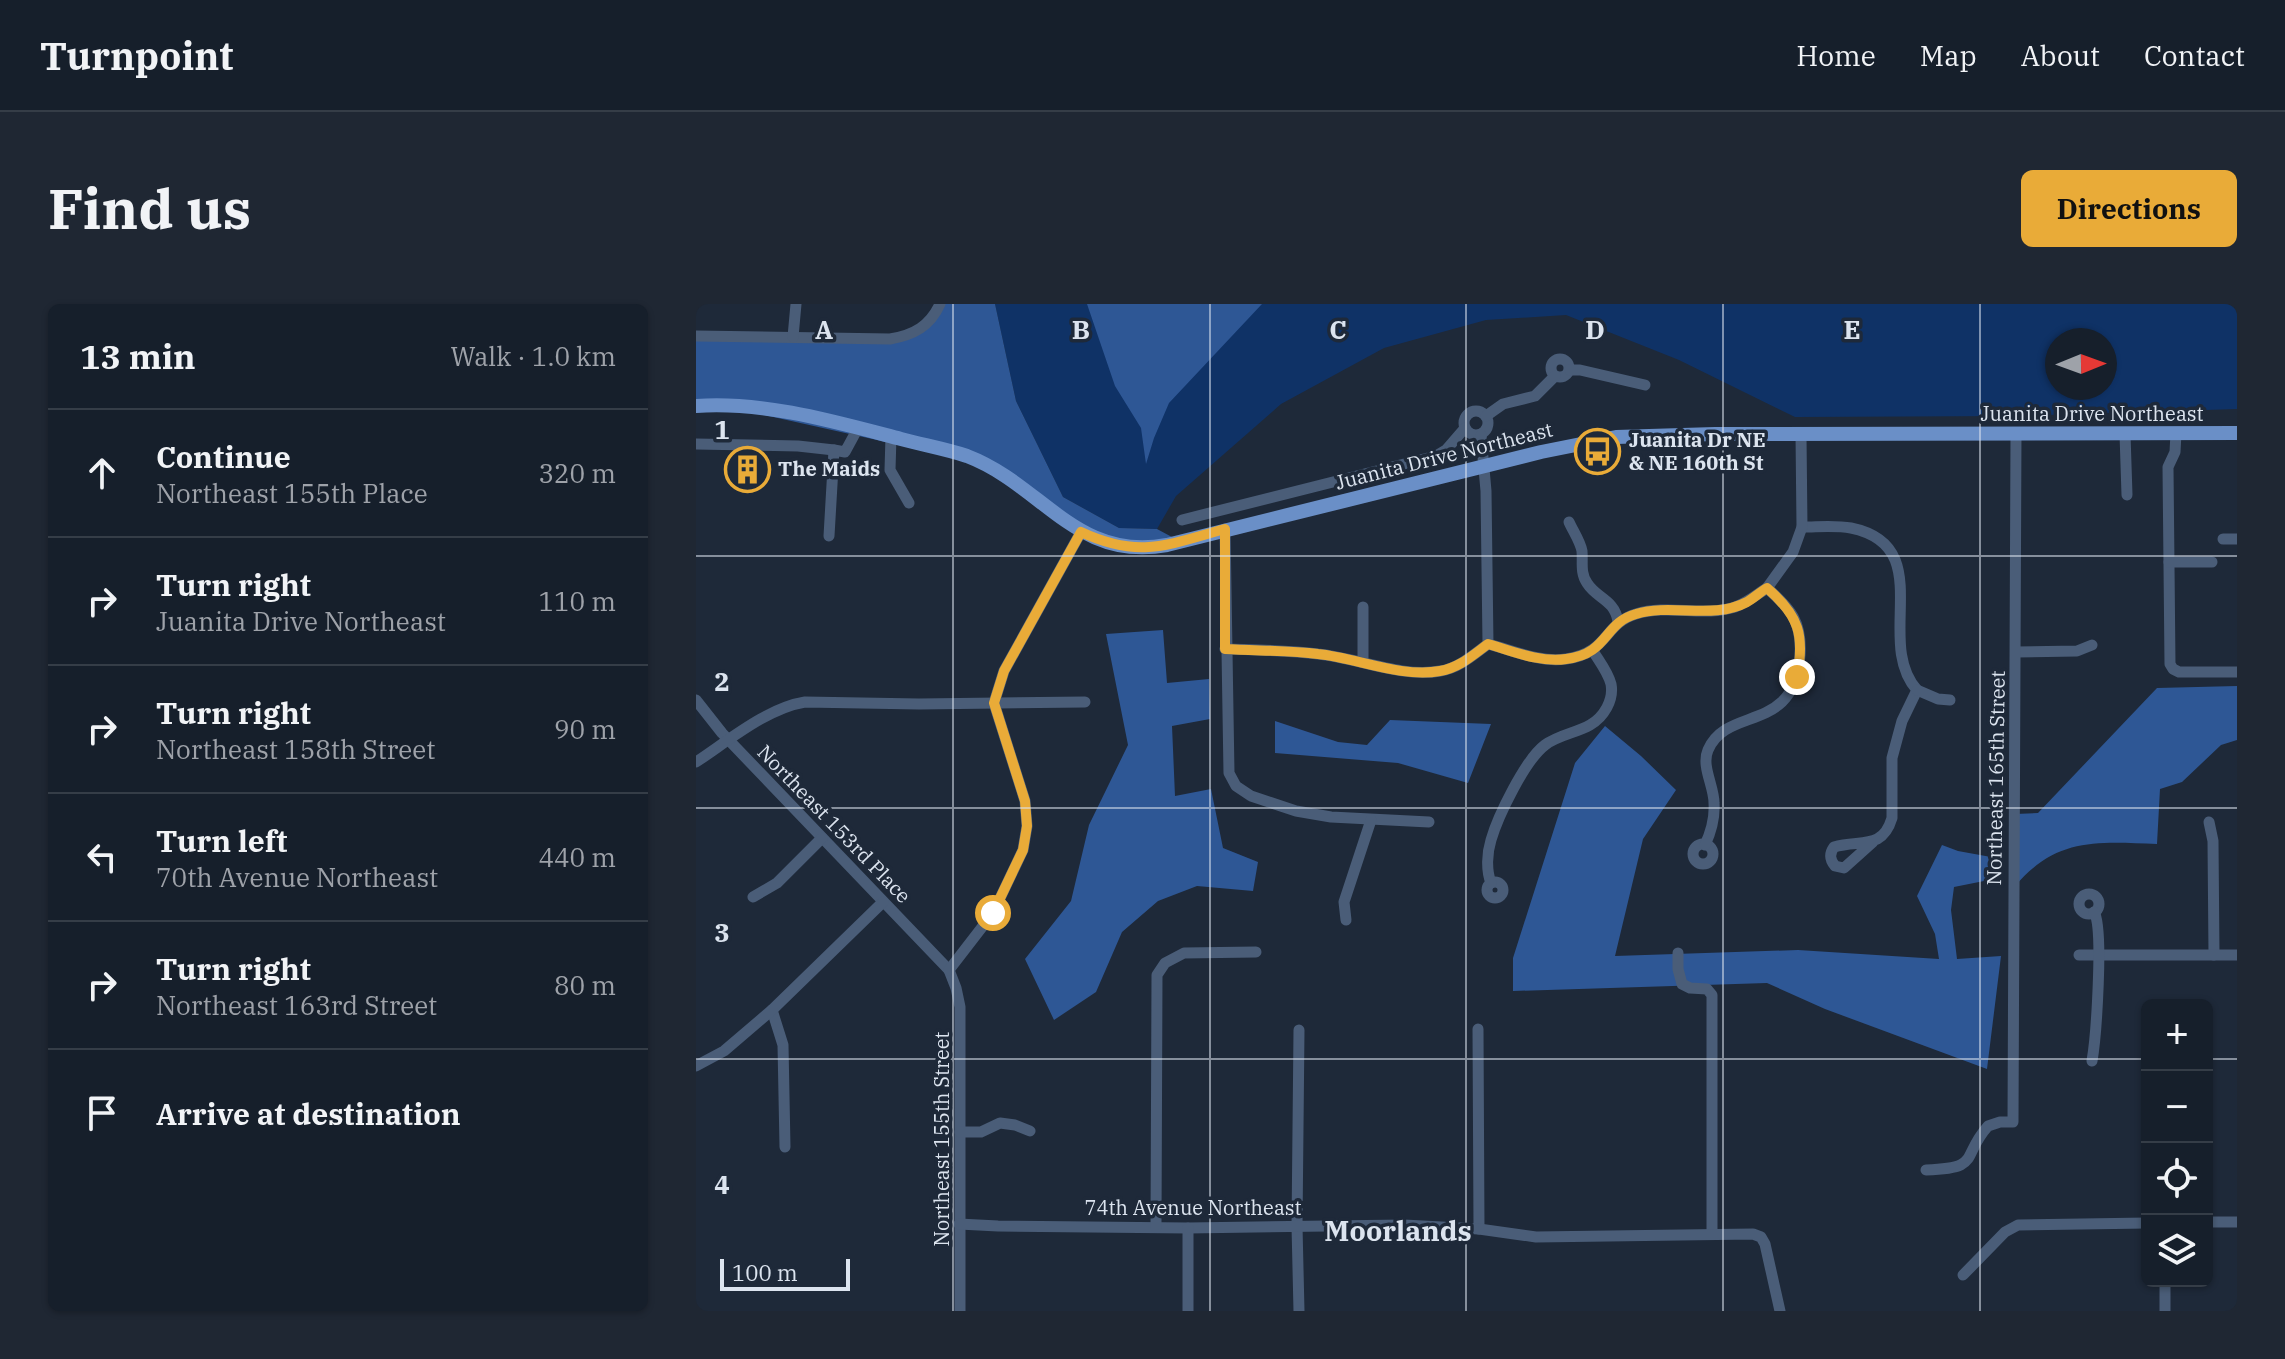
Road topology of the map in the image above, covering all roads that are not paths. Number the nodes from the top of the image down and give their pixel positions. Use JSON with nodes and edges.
{"nodes":[{"id":1,"x":796,"y":304,"type":"edge"},
{"id":2,"x":940,"y":304,"type":"edge"},
{"id":3,"x":696,"y":336,"type":"edge"},
{"id":4,"x":793,"y":337,"type":"junction"},
{"id":5,"x":1645,"y":385,"type":"dead end"},
{"id":6,"x":696,"y":406,"type":"edge"},
{"id":7,"x":1486,"y":416,"type":"junction"},
{"id":8,"x":858,"y":428,"type":"junction"},
{"id":9,"x":1465,"y":428,"type":"junction"},
{"id":10,"x":2176,"y":433,"type":"junction"},
{"id":11,"x":2237,"y":433,"type":"edge"},
{"id":12,"x":2016,"y":434,"type":"junction"},
{"id":13,"x":2125,"y":434,"type":"junction"},
{"id":14,"x":1481,"y":435,"type":"junction"},
{"id":15,"x":1801,"y":435,"type":"junction"},
{"id":16,"x":891,"y":436,"type":"junction"},
{"id":17,"x":696,"y":444,"type":"edge"},
{"id":18,"x":834,"y":450,"type":"junction"},
{"id":19,"x":1484,"y":465,"type":"junction"},
{"id":20,"x":2127,"y":495,"type":"dead end"},
{"id":21,"x":909,"y":503,"type":"dead end"},
{"id":22,"x":1182,"y":520,"type":"dead end"},
{"id":23,"x":1569,"y":522,"type":"dead end"},
{"id":24,"x":1802,"y":527,"type":"junction"},
{"id":25,"x":1225,"y":529,"type":"junction"},
{"id":26,"x":1081,"y":532,"type":"junction"},
{"id":27,"x":829,"y":536,"type":"dead end"},
{"id":28,"x":2223,"y":539,"type":"dead end"},
{"id":29,"x":2237,"y":539,"type":"edge"},
{"id":30,"x":2169,"y":562,"type":"junction"},
{"id":31,"x":2212,"y":562,"type":"dead end"},
{"id":32,"x":1767,"y":588,"type":"junction"},
{"id":33,"x":1363,"y":607,"type":"dead end"},
{"id":34,"x":1618,"y":621,"type":"junction"},
{"id":35,"x":1488,"y":644,"type":"junction"},
{"id":36,"x":2092,"y":645,"type":"dead end"},
{"id":37,"x":1225,"y":649,"type":"junction"},
{"id":38,"x":1593,"y":651,"type":"junction"},
{"id":39,"x":2016,"y":652,"type":"junction"},
{"id":40,"x":1363,"y":661,"type":"junction"},
{"id":41,"x":2237,"y":672,"type":"edge"},
{"id":42,"x":1917,"y":690,"type":"junction"},
{"id":43,"x":696,"y":700,"type":"edge"},
{"id":44,"x":1950,"y":700,"type":"dead end"},
{"id":45,"x":1085,"y":702,"type":"dead end"},
{"id":46,"x":994,"y":703,"type":"junction"},
{"id":47,"x":729,"y":741,"type":"junction"},
{"id":48,"x":696,"y":762,"type":"edge"},
{"id":49,"x":1371,"y":820,"type":"junction"},
{"id":50,"x":1429,"y":822,"type":"dead end"},
{"id":51,"x":2209,"y":822,"type":"dead end"},
{"id":52,"x":822,"y":838,"type":"junction"},
{"id":53,"x":1873,"y":842,"type":"dead end"},
{"id":54,"x":1705,"y":845,"type":"dead end"},
{"id":55,"x":1491,"y":883,"type":"dead end"},
{"id":56,"x":753,"y":897,"type":"dead end"},
{"id":57,"x":883,"y":902,"type":"junction"},
{"id":58,"x":2094,"y":912,"type":"dead end"},
{"id":59,"x":1346,"y":920,"type":"dead end"},
{"id":60,"x":1256,"y":952,"type":"dead end"},
{"id":61,"x":1678,"y":953,"type":"dead end"},
{"id":62,"x":2079,"y":955,"type":"dead end"},
{"id":63,"x":2098,"y":955,"type":"junction"},
{"id":64,"x":2214,"y":955,"type":"junction"},
{"id":65,"x":2237,"y":955,"type":"edge"},
{"id":66,"x":949,"y":970,"type":"junction"},
{"id":67,"x":772,"y":1010,"type":"junction"},
{"id":68,"x":1478,"y":1029,"type":"dead end"},
{"id":69,"x":1299,"y":1030,"type":"dead end"},
{"id":70,"x":2092,"y":1061,"type":"dead end"},
{"id":71,"x":696,"y":1066,"type":"edge"},
{"id":72,"x":1030,"y":1131,"type":"dead end"},
{"id":73,"x":960,"y":1132,"type":"junction"},
{"id":74,"x":785,"y":1147,"type":"dead end"},
{"id":75,"x":1926,"y":1170,"type":"dead end"},
{"id":76,"x":2213,"y":1222,"type":"edge"},
{"id":77,"x":2237,"y":1222,"type":"edge"},
{"id":78,"x":2141,"y":1223,"type":"edge"},
{"id":79,"x":959,"y":1224,"type":"junction"},
{"id":80,"x":1297,"y":1226,"type":"junction"},
{"id":81,"x":1156,"y":1227,"type":"junction"},
{"id":82,"x":1188,"y":1228,"type":"junction"},
{"id":83,"x":1479,"y":1229,"type":"junction"},
{"id":84,"x":1712,"y":1233,"type":"junction"},
{"id":85,"x":1963,"y":1275,"type":"dead end"},
{"id":86,"x":2165,"y":1287,"type":"edge"},
{"id":87,"x":960,"y":1311,"type":"edge"},
{"id":88,"x":1188,"y":1311,"type":"edge"},
{"id":89,"x":1299,"y":1311,"type":"edge"},
{"id":90,"x":1780,"y":1311,"type":"edge"},
{"id":91,"x":2165,"y":1311,"type":"edge"}],
"edges":[{"from":1,"to":4,"type":"street"},
{"from":2,"to":4,"type":"street"},
{"from":3,"to":4,"type":"street"},
{"from":5,"to":7,"type":"street"},
{"from":6,"to":8,"type":"main road","name":"Juanita Drive Northeast"},
{"from":7,"to":9,"type":"street"},
{"from":7,"to":14,"type":"street"},
{"from":8,"to":16,"type":"main road","name":"Juanita Drive Northeast"},
{"from":8,"to":18,"type":"street"},
{"from":9,"to":14,"type":"street"},
{"from":9,"to":22,"type":"street"},
{"from":10,"to":11,"type":"main road","name":"Juanita Drive Northeast"},
{"from":10,"to":13,"type":"main road","name":"Juanita Drive Northeast"},
{"from":10,"to":30,"type":"street"},
{"from":12,"to":13,"type":"main road","name":"Juanita Drive Northeast"},
{"from":12,"to":15,"type":"main road","name":"Juanita Drive Northeast"},
{"from":12,"to":39,"type":"street","name":"Northeast 165th Street"},
{"from":13,"to":20,"type":"street"},
{"from":14,"to":19,"type":"street"},
{"from":15,"to":19,"type":"main road","name":"Juanita Drive Northeast"},
{"from":15,"to":24,"type":"street"},
{"from":16,"to":21,"type":"street"},
{"from":16,"to":26,"type":"main road","name":"Juanita Drive Northeast"},
{"from":17,"to":18,"type":"street"},
{"from":18,"to":27,"type":"street"},
{"from":19,"to":25,"type":"main road","name":"Juanita Drive Northeast"},
{"from":19,"to":35,"type":"street"},
{"from":23,"to":34,"type":"street"},
{"from":24,"to":32,"type":"street"},
{"from":24,"to":42,"type":"street"},
{"from":25,"to":26,"type":"main road","name":"Juanita Drive Northeast"},
{"from":25,"to":37,"type":"street"},
{"from":26,"to":46,"type":"street"},
{"from":28,"to":29,"type":"street"},
{"from":30,"to":31,"type":"street"},
{"from":30,"to":41,"type":"street"},
{"from":32,"to":34,"type":"street"},
{"from":32,"to":54,"type":"street"},
{"from":33,"to":40,"type":"street"},
{"from":34,"to":38,"type":"street"},
{"from":35,"to":38,"type":"street"},
{"from":35,"to":40,"type":"street"},
{"from":36,"to":39,"type":"street"},
{"from":37,"to":40,"type":"street"},
{"from":37,"to":49,"type":"street"},
{"from":38,"to":55,"type":"street"},
{"from":39,"to":75,"type":"street","name":"Northeast 165th Street"},
{"from":42,"to":44,"type":"street"},
{"from":42,"to":53,"type":"street"},
{"from":43,"to":47,"type":"street","name":"Northeast 153rd Place"},
{"from":45,"to":46,"type":"street"},
{"from":46,"to":47,"type":"street"},
{"from":46,"to":66,"type":"street"},
{"from":47,"to":48,"type":"street"},
{"from":47,"to":52,"type":"street","name":"Northeast 153rd Place"},
{"from":49,"to":50,"type":"street"},
{"from":49,"to":59,"type":"street"},
{"from":51,"to":64,"type":"street"},
{"from":52,"to":56,"type":"street"},
{"from":52,"to":57,"type":"street","name":"Northeast 153rd Place"},
{"from":57,"to":66,"type":"street","name":"Northeast 153rd Place"},
{"from":57,"to":67,"type":"street"},
{"from":58,"to":63,"type":"street"},
{"from":60,"to":81,"type":"street"},
{"from":61,"to":84,"type":"street"},
{"from":62,"to":63,"type":"street"},
{"from":63,"to":64,"type":"street"},
{"from":63,"to":70,"type":"street"},
{"from":64,"to":65,"type":"street"},
{"from":66,"to":73,"type":"street","name":"Northeast 155th Street"},
{"from":67,"to":71,"type":"street"},
{"from":67,"to":74,"type":"street"},
{"from":68,"to":83,"type":"street"},
{"from":69,"to":80,"type":"street"},
{"from":72,"to":73,"type":"street"},
{"from":73,"to":79,"type":"street","name":"Northeast 155th Street"},
{"from":76,"to":77,"type":"street"},
{"from":78,"to":85,"type":"street"},
{"from":79,"to":81,"type":"street","name":"74th Avenue Northeast"},
{"from":79,"to":87,"type":"street","name":"Northeast 155th Street"},
{"from":80,"to":82,"type":"street","name":"74th Avenue Northeast"},
{"from":80,"to":83,"type":"street","name":"74th Avenue Northeast"},
{"from":80,"to":89,"type":"street"},
{"from":81,"to":82,"type":"street","name":"74th Avenue Northeast"},
{"from":82,"to":88,"type":"street"},
{"from":83,"to":84,"type":"street","name":"74th Avenue Northeast"},
{"from":84,"to":90,"type":"street","name":"74th Avenue Northeast"},
{"from":86,"to":91,"type":"street"}]}
